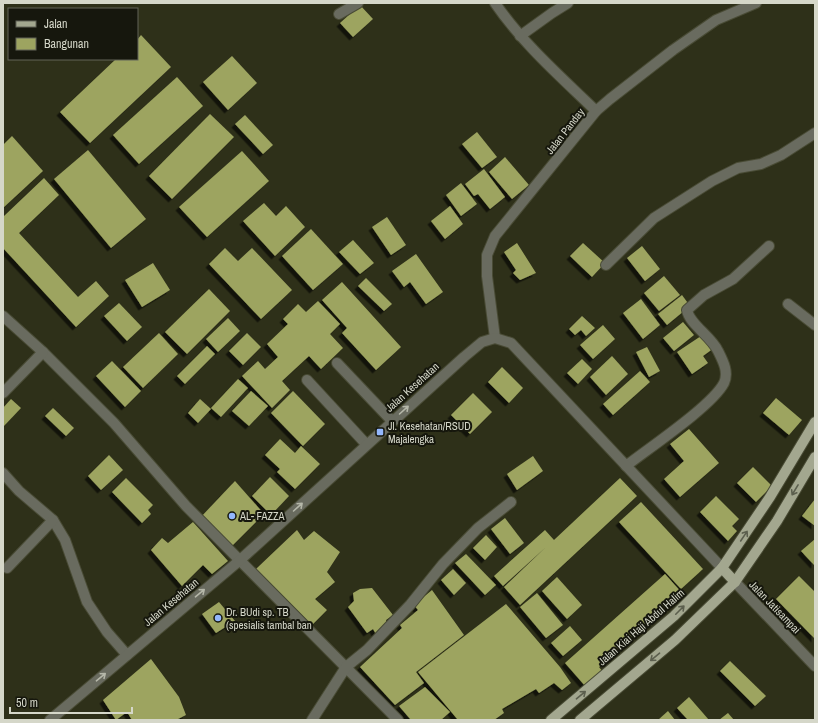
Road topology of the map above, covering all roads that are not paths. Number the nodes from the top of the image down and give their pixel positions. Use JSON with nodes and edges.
{"nodes":[{"id":1,"x":358,"y":3,"type":"edge"},
{"id":2,"x":495,"y":3,"type":"edge"},
{"id":3,"x":568,"y":3,"type":"edge"},
{"id":4,"x":756,"y":3,"type":"edge"},
{"id":5,"x":339,"y":14,"type":"dead end"},
{"id":6,"x":520,"y":36,"type":"junction"},
{"id":7,"x":596,"y":111,"type":"junction"},
{"id":8,"x":815,"y":132,"type":"edge"},
{"id":9,"x":769,"y":246,"type":"dead end"},
{"id":10,"x":606,"y":265,"type":"dead end"},
{"id":11,"x":788,"y":304,"type":"dead end"},
{"id":12,"x":3,"y":316,"type":"edge"},
{"id":13,"x":815,"y":325,"type":"edge"},
{"id":14,"x":495,"y":338,"type":"junction"},
{"id":15,"x":43,"y":352,"type":"junction"},
{"id":16,"x":337,"y":363,"type":"dead end"},
{"id":17,"x":307,"y":380,"type":"dead end"},
{"id":18,"x":3,"y":393,"type":"edge"},
{"id":19,"x":392,"y":421,"type":"junction"},
{"id":20,"x":815,"y":422,"type":"edge"},
{"id":21,"x":366,"y":444,"type":"junction"},
{"id":22,"x":815,"y":457,"type":"edge"},
{"id":23,"x":626,"y":466,"type":"junction"},
{"id":24,"x":3,"y":474,"type":"edge"},
{"id":25,"x":511,"y":502,"type":"dead end"},
{"id":26,"x":53,"y":520,"type":"junction"},
{"id":27,"x":239,"y":561,"type":"junction"},
{"id":28,"x":7,"y":568,"type":"dead end"},
{"id":29,"x":722,"y":568,"type":"junction"},
{"id":30,"x":735,"y":582,"type":"junction"},
{"id":31,"x":127,"y":655,"type":"junction"},
{"id":32,"x":815,"y":666,"type":"edge"},
{"id":33,"x":346,"y":667,"type":"junction"},
{"id":34,"x":50,"y":720,"type":"edge"},
{"id":35,"x":312,"y":720,"type":"edge"},
{"id":36,"x":398,"y":720,"type":"edge"},
{"id":37,"x":551,"y":720,"type":"edge"},
{"id":38,"x":580,"y":720,"type":"edge"}],
"edges":[{"from":1,"to":5,"type":"street"},
{"from":2,"to":6,"type":"street"},
{"from":3,"to":6,"type":"street"},
{"from":4,"to":7,"type":"street","name":"Jalan Panday"},
{"from":6,"to":7,"type":"street"},
{"from":7,"to":14,"type":"street","name":"Jalan Panday"},
{"from":8,"to":10,"type":"street"},
{"from":9,"to":23,"type":"street"},
{"from":11,"to":13,"type":"street"},
{"from":12,"to":15,"type":"street"},
{"from":19,"to":14,"type":"street","name":"Jalan Kesehatan","one_way":true},
{"from":14,"to":23,"type":"street"},
{"from":15,"to":18,"type":"street"},
{"from":15,"to":27,"type":"street"},
{"from":16,"to":19,"type":"street"},
{"from":17,"to":21,"type":"street"},
{"from":19,"to":21,"type":"street","name":"Jalan Kesehatan"},
{"from":29,"to":20,"type":"main road","name":"Jalan Kiai Haji Abdul Halim","one_way":true},
{"from":27,"to":21,"type":"street","name":"Jalan Kesehatan","one_way":true},
{"from":22,"to":30,"type":"main road","one_way":true},
{"from":23,"to":29,"type":"street"},
{"from":24,"to":26,"type":"street"},
{"from":25,"to":33,"type":"street"},
{"from":26,"to":28,"type":"street"},
{"from":26,"to":31,"type":"street"},
{"from":31,"to":27,"type":"street","name":"Jalan Kesehatan","one_way":true},
{"from":27,"to":33,"type":"street"},
{"from":29,"to":30,"type":"main road"},
{"from":37,"to":29,"type":"main road","name":"Jalan Kiai Haji Abdul Halim","one_way":true},
{"from":30,"to":32,"type":"street","name":"Jalan Jatisampai"},
{"from":30,"to":38,"type":"main road","one_way":true},
{"from":34,"to":31,"type":"street","name":"Jalan Kesehatan","one_way":true},
{"from":33,"to":35,"type":"street"},
{"from":33,"to":36,"type":"street"}]}
